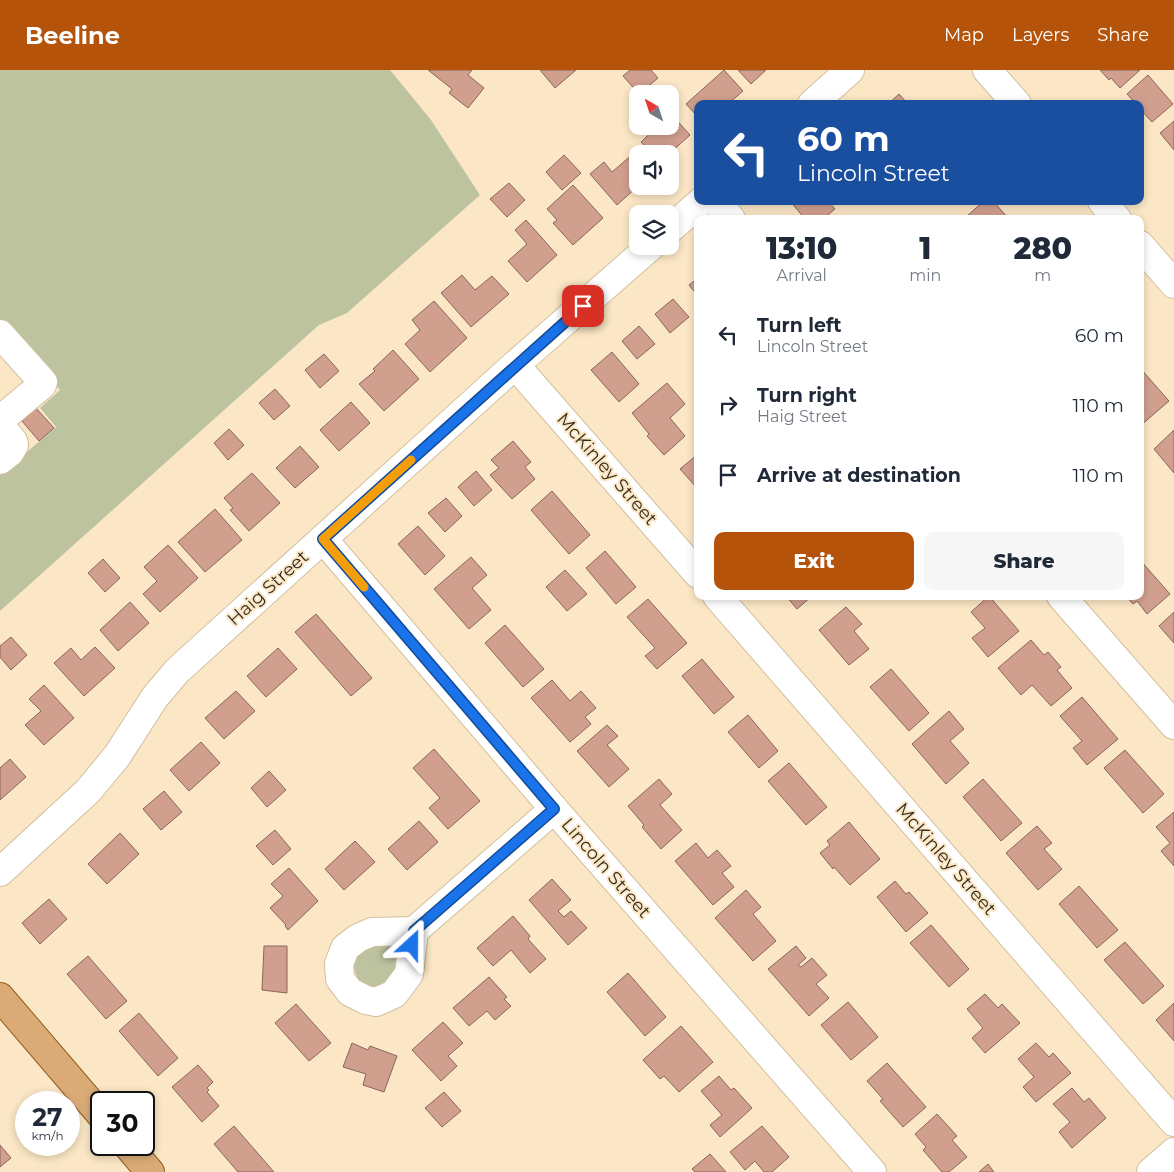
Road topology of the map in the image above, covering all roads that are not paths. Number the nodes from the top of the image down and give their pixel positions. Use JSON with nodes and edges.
{"nodes":[{"id":1,"x":850,"y":70,"type":"edge"},
{"id":2,"x":987,"y":70,"type":"edge"},
{"id":3,"x":816,"y":100,"type":"edge"},
{"id":4,"x":1013,"y":100,"type":"edge"},
{"id":5,"x":697,"y":205,"type":"edge"},
{"id":6,"x":719,"y":205,"type":"edge"},
{"id":7,"x":1105,"y":205,"type":"edge"},
{"id":8,"x":728,"y":215,"type":"edge"},
{"id":9,"x":1114,"y":215,"type":"edge"},
{"id":10,"x":679,"y":221,"type":"edge"},
{"id":11,"x":1144,"y":250,"type":"edge"},
{"id":12,"x":641,"y":255,"type":"edge"},
{"id":13,"x":1174,"y":284,"type":"edge"},
{"id":14,"x":0,"y":334,"type":"edge"},
{"id":15,"x":515,"y":365,"type":"junction"},
{"id":16,"x":0,"y":420,"type":"edge"},
{"id":17,"x":0,"y":426,"type":"edge"},
{"id":18,"x":0,"y":460,"type":"edge"},
{"id":19,"x":323,"y":539,"type":"junction"},
{"id":20,"x":694,"y":569,"type":"edge"},
{"id":21,"x":720,"y":600,"type":"edge"},
{"id":22,"x":1065,"y":600,"type":"edge"},
{"id":23,"x":1174,"y":725,"type":"edge"},
{"id":24,"x":554,"y":809,"type":"junction"},
{"id":25,"x":0,"y":872,"type":"edge"},
{"id":26,"x":414,"y":931,"type":"dead end"},
{"id":27,"x":0,"y":997,"type":"edge"},
{"id":28,"x":90,"y":1102,"type":"edge"},
{"id":29,"x":1174,"y":1122,"type":"edge"},
{"id":30,"x":1174,"y":1152,"type":"edge"},
{"id":31,"x":136,"y":1156,"type":"edge"},
{"id":32,"x":150,"y":1172,"type":"edge"},
{"id":33,"x":872,"y":1172,"type":"edge"},
{"id":34,"x":1151,"y":1172,"type":"edge"}],
"edges":[{"from":1,"to":3,"type":"street"},
{"from":2,"to":4,"type":"street"},
{"from":5,"to":10,"type":"street"},
{"from":6,"to":8,"type":"street"},
{"from":7,"to":9,"type":"street"},
{"from":11,"to":13,"type":"street"},
{"from":12,"to":15,"type":"street","name":"Haig Street"},
{"from":14,"to":16,"type":"street"},
{"from":15,"to":19,"type":"street","name":"Haig Street"},
{"from":15,"to":20,"type":"street","name":"McKinley Street"},
{"from":17,"to":18,"type":"street"},
{"from":19,"to":24,"type":"street","name":"Lincoln Street"},
{"from":19,"to":25,"type":"street","name":"Haig Street"},
{"from":21,"to":29,"type":"street","name":"McKinley Street"},
{"from":22,"to":23,"type":"street"},
{"from":24,"to":26,"type":"street"},
{"from":24,"to":33,"type":"street","name":"Lincoln Street"},
{"from":27,"to":28,"type":"main road"},
{"from":30,"to":34,"type":"street"},
{"from":31,"to":32,"type":"main road"}]}
